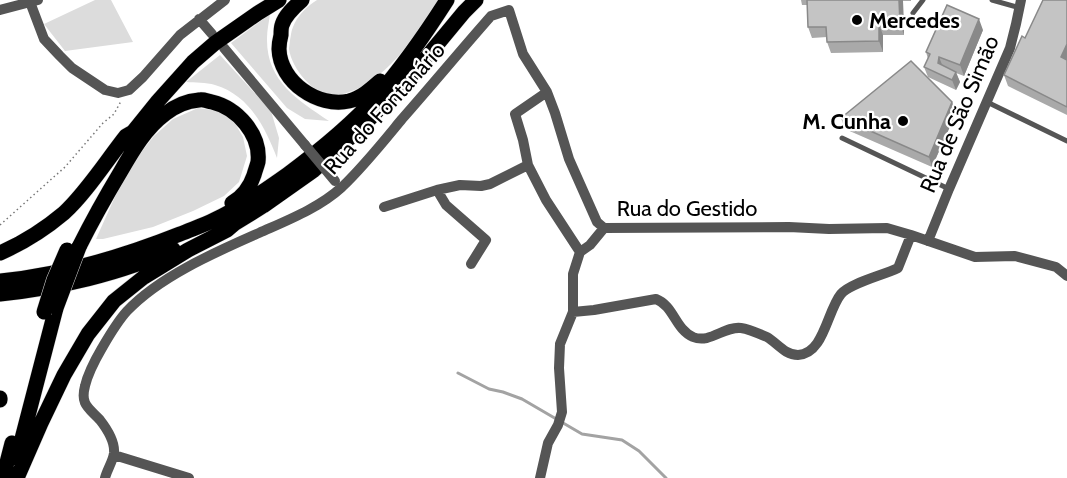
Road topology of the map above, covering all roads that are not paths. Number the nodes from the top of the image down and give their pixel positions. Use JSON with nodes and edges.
{"nodes":[{"id":1,"x":225,"y":0,"type":"edge"},
{"id":2,"x":267,"y":0,"type":"edge"},
{"id":3,"x":279,"y":0,"type":"edge"},
{"id":4,"x":302,"y":0,"type":"edge"},
{"id":5,"x":447,"y":0,"type":"edge"},
{"id":6,"x":458,"y":0,"type":"edge"},
{"id":7,"x":476,"y":0,"type":"edge"},
{"id":8,"x":923,"y":0,"type":"edge"},
{"id":9,"x":992,"y":0,"type":"edge"},
{"id":10,"x":34,"y":1,"type":"edge"},
{"id":11,"x":1020,"y":4,"type":"edge"},
{"id":12,"x":0,"y":10,"type":"edge"},
{"id":13,"x":913,"y":13,"type":"dead end"},
{"id":14,"x":200,"y":19,"type":"junction"},
{"id":15,"x":217,"y":42,"type":"junction"},
{"id":16,"x":400,"y":68,"type":"junction"},
{"id":17,"x":399,"y":87,"type":"junction"},
{"id":18,"x":547,"y":92,"type":"junction"},
{"id":19,"x":987,"y":102,"type":"junction"},
{"id":20,"x":133,"y":132,"type":"junction"},
{"id":21,"x":842,"y":138,"type":"dead end"},
{"id":22,"x":1067,"y":141,"type":"edge"},
{"id":23,"x":528,"y":165,"type":"junction"},
{"id":24,"x":339,"y":184,"type":"junction"},
{"id":25,"x":949,"y":189,"type":"junction"},
{"id":26,"x":437,"y":190,"type":"junction"},
{"id":27,"x":384,"y":207,"type":"dead end"},
{"id":28,"x":203,"y":224,"type":"junction"},
{"id":29,"x":234,"y":224,"type":"junction"},
{"id":30,"x":604,"y":228,"type":"junction"},
{"id":31,"x":911,"y":235,"type":"junction"},
{"id":32,"x":928,"y":241,"type":"junction"},
{"id":33,"x":73,"y":249,"type":"junction"},
{"id":34,"x":580,"y":252,"type":"junction"},
{"id":35,"x":0,"y":253,"type":"edge"},
{"id":36,"x":471,"y":264,"type":"dead end"},
{"id":37,"x":1067,"y":276,"type":"edge"},
{"id":38,"x":0,"y":282,"type":"edge"},
{"id":39,"x":0,"y":294,"type":"edge"},
{"id":40,"x":50,"y":310,"type":"junction"},
{"id":41,"x":573,"y":312,"type":"junction"},
{"id":42,"x":114,"y":455,"type":"junction"},
{"id":43,"x":3,"y":478,"type":"edge"},
{"id":44,"x":12,"y":478,"type":"edge"},
{"id":45,"x":17,"y":478,"type":"edge"},
{"id":46,"x":105,"y":478,"type":"edge"},
{"id":47,"x":189,"y":478,"type":"edge"},
{"id":48,"x":540,"y":478,"type":"edge"}],
"edges":[{"from":1,"to":14,"type":"street"},
{"from":2,"to":15,"type":"main road"},
{"from":3,"to":15,"type":"main road"},
{"from":4,"to":16,"type":"main road"},
{"from":5,"to":16,"type":"main road"},
{"from":6,"to":17,"type":"main road"},
{"from":7,"to":17,"type":"main road"},
{"from":8,"to":13,"type":"lane"},
{"from":9,"to":11,"type":"lane"},
{"from":10,"to":12,"type":"street"},
{"from":10,"to":14,"type":"street"},
{"from":11,"to":19,"type":"street","name":"Rua de São Simão"},
{"from":14,"to":15,"type":"street"},
{"from":15,"to":20,"type":"main road"},
{"from":15,"to":24,"type":"street","bridge":true},
{"from":16,"to":28,"type":"main road"},
{"from":17,"to":29,"type":"main road"},
{"from":18,"to":23,"type":"street"},
{"from":18,"to":24,"type":"street","name":"Rua do Fontanário"},
{"from":18,"to":30,"type":"street","name":"Rua do Fontanário"},
{"from":19,"to":22,"type":"lane"},
{"from":19,"to":25,"type":"street","name":"Rua de São Simão"},
{"from":20,"to":33,"type":"main road"},
{"from":20,"to":35,"type":"main road"},
{"from":21,"to":25,"type":"lane"},
{"from":23,"to":26,"type":"street"},
{"from":23,"to":34,"type":"street"},
{"from":24,"to":42,"type":"street","name":"Rua do Fontanário"},
{"from":25,"to":32,"type":"street","name":"Rua de São Simão"},
{"from":26,"to":27,"type":"street"},
{"from":26,"to":36,"type":"street"},
{"from":28,"to":33,"type":"main road"},
{"from":28,"to":38,"type":"main road"},
{"from":29,"to":39,"type":"main road"},
{"from":29,"to":45,"type":"main road"},
{"from":30,"to":31,"type":"street","name":"Rua do Gestido"},
{"from":30,"to":34,"type":"street","name":"Rua do Gestido"},
{"from":31,"to":32,"type":"street","name":"Rua do Gestido"},
{"from":31,"to":41,"type":"street"},
{"from":32,"to":37,"type":"street","name":"Rua do Gestido"},
{"from":33,"to":40,"type":"main road","bridge":true},
{"from":34,"to":41,"type":"street"},
{"from":40,"to":43,"type":"main road"},
{"from":40,"to":44,"type":"main road"},
{"from":41,"to":48,"type":"street"},
{"from":42,"to":46,"type":"street"},
{"from":42,"to":47,"type":"street"}]}
